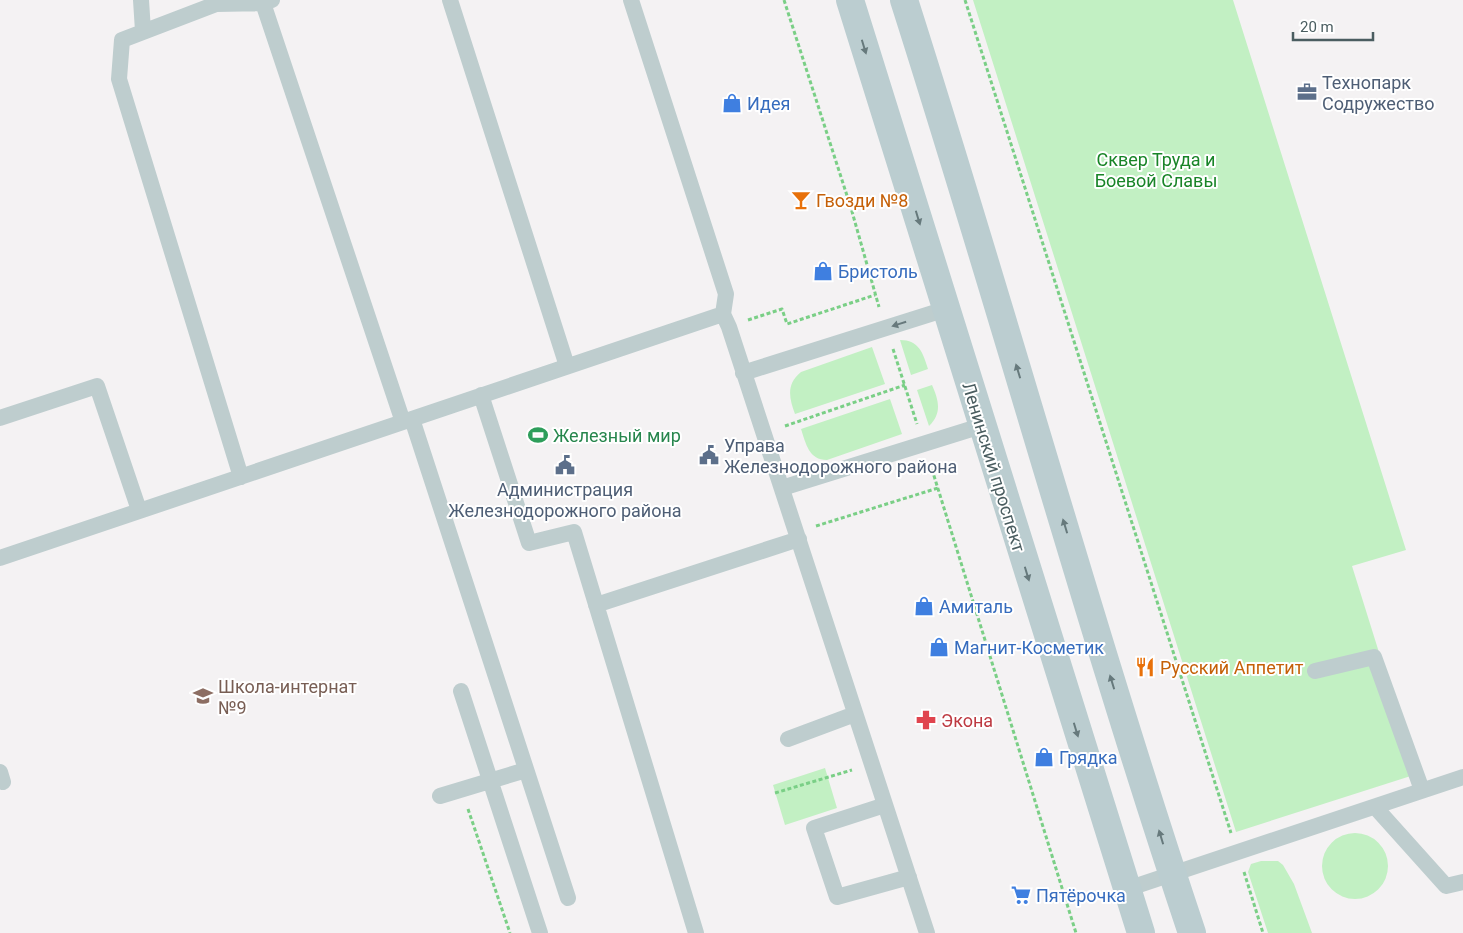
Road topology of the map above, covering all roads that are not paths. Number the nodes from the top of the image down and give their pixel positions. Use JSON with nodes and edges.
{"nodes":[{"id":1,"x":141,"y":0,"type":"edge"},
{"id":2,"x":450,"y":0,"type":"edge"},
{"id":3,"x":630,"y":0,"type":"edge"},
{"id":4,"x":850,"y":0,"type":"edge"},
{"id":5,"x":904,"y":0,"type":"edge"},
{"id":6,"x":267,"y":1,"type":"edge"},
{"id":7,"x":143,"y":30,"type":"junction"},
{"id":8,"x":946,"y":309,"type":"junction"},
{"id":9,"x":726,"y":320,"type":"junction"},
{"id":10,"x":567,"y":366,"type":"junction"},
{"id":11,"x":742,"y":373,"type":"junction"},
{"id":12,"x":480,"y":396,"type":"junction"},
{"id":13,"x":0,"y":418,"type":"edge"},
{"id":14,"x":407,"y":420,"type":"junction"},
{"id":15,"x":981,"y":426,"type":"junction"},
{"id":16,"x":241,"y":477,"type":"junction"},
{"id":17,"x":782,"y":488,"type":"junction"},
{"id":18,"x":139,"y":510,"type":"junction"},
{"id":19,"x":798,"y":535,"type":"junction"},
{"id":20,"x":0,"y":558,"type":"edge"},
{"id":21,"x":596,"y":606,"type":"junction"},
{"id":22,"x":1315,"y":671,"type":"dead end"},
{"id":23,"x":461,"y":691,"type":"dead end"},
{"id":24,"x":855,"y":714,"type":"junction"},
{"id":25,"x":788,"y":739,"type":"dead end"},
{"id":26,"x":526,"y":770,"type":"junction"},
{"id":27,"x":1463,"y":777,"type":"edge"},
{"id":28,"x":491,"y":782,"type":"junction"},
{"id":29,"x":1422,"y":790,"type":"junction"},
{"id":30,"x":440,"y":796,"type":"dead end"},
{"id":31,"x":885,"y":805,"type":"junction"},
{"id":32,"x":1376,"y":808,"type":"junction"},
{"id":33,"x":1173,"y":874,"type":"junction"},
{"id":34,"x":909,"y":877,"type":"junction"},
{"id":35,"x":1463,"y":882,"type":"edge"},
{"id":36,"x":1127,"y":889,"type":"junction"},
{"id":37,"x":568,"y":898,"type":"dead end"},
{"id":38,"x":540,"y":933,"type":"edge"},
{"id":39,"x":696,"y":933,"type":"edge"},
{"id":40,"x":927,"y":933,"type":"edge"},
{"id":41,"x":1141,"y":933,"type":"edge"},
{"id":42,"x":1192,"y":933,"type":"edge"}],
"edges":[{"from":1,"to":7,"type":"lane"},
{"from":2,"to":10,"type":"lane"},
{"from":3,"to":9,"type":"lane"},
{"from":4,"to":8,"type":"main road","name":"Ленинский проспект","one_way":true},
{"from":33,"to":5,"type":"main road","one_way":true},
{"from":6,"to":7,"type":"lane"},
{"from":6,"to":14,"type":"lane"},
{"from":7,"to":16,"type":"lane"},
{"from":8,"to":11,"type":"lane","one_way":true},
{"from":8,"to":15,"type":"main road","name":"Ленинский проспект"},
{"from":9,"to":10,"type":"lane"},
{"from":9,"to":11,"type":"lane"},
{"from":10,"to":12,"type":"lane"},
{"from":11,"to":17,"type":"lane"},
{"from":12,"to":14,"type":"lane"},
{"from":12,"to":21,"type":"lane"},
{"from":13,"to":18,"type":"lane"},
{"from":14,"to":16,"type":"lane"},
{"from":14,"to":26,"type":"lane"},
{"from":15,"to":17,"type":"lane"},
{"from":15,"to":36,"type":"main road","name":"Ленинский проспект","one_way":true},
{"from":16,"to":18,"type":"lane"},
{"from":17,"to":19,"type":"lane"},
{"from":18,"to":20,"type":"lane"},
{"from":19,"to":21,"type":"lane"},
{"from":19,"to":24,"type":"lane"},
{"from":21,"to":39,"type":"lane"},
{"from":22,"to":29,"type":"lane"},
{"from":23,"to":28,"type":"lane"},
{"from":24,"to":25,"type":"lane"},
{"from":24,"to":31,"type":"lane"},
{"from":26,"to":28,"type":"lane"},
{"from":26,"to":37,"type":"lane"},
{"from":27,"to":29,"type":"lane"},
{"from":28,"to":30,"type":"lane"},
{"from":28,"to":38,"type":"lane"},
{"from":29,"to":32,"type":"lane"},
{"from":31,"to":34,"type":"lane"},
{"from":31,"to":34,"type":"lane"},
{"from":32,"to":33,"type":"lane"},
{"from":32,"to":35,"type":"lane"},
{"from":33,"to":36,"type":"lane"},
{"from":33,"to":42,"type":"main road"},
{"from":34,"to":40,"type":"lane"},
{"from":36,"to":41,"type":"main road","name":"Ленинский проспект"}]}
